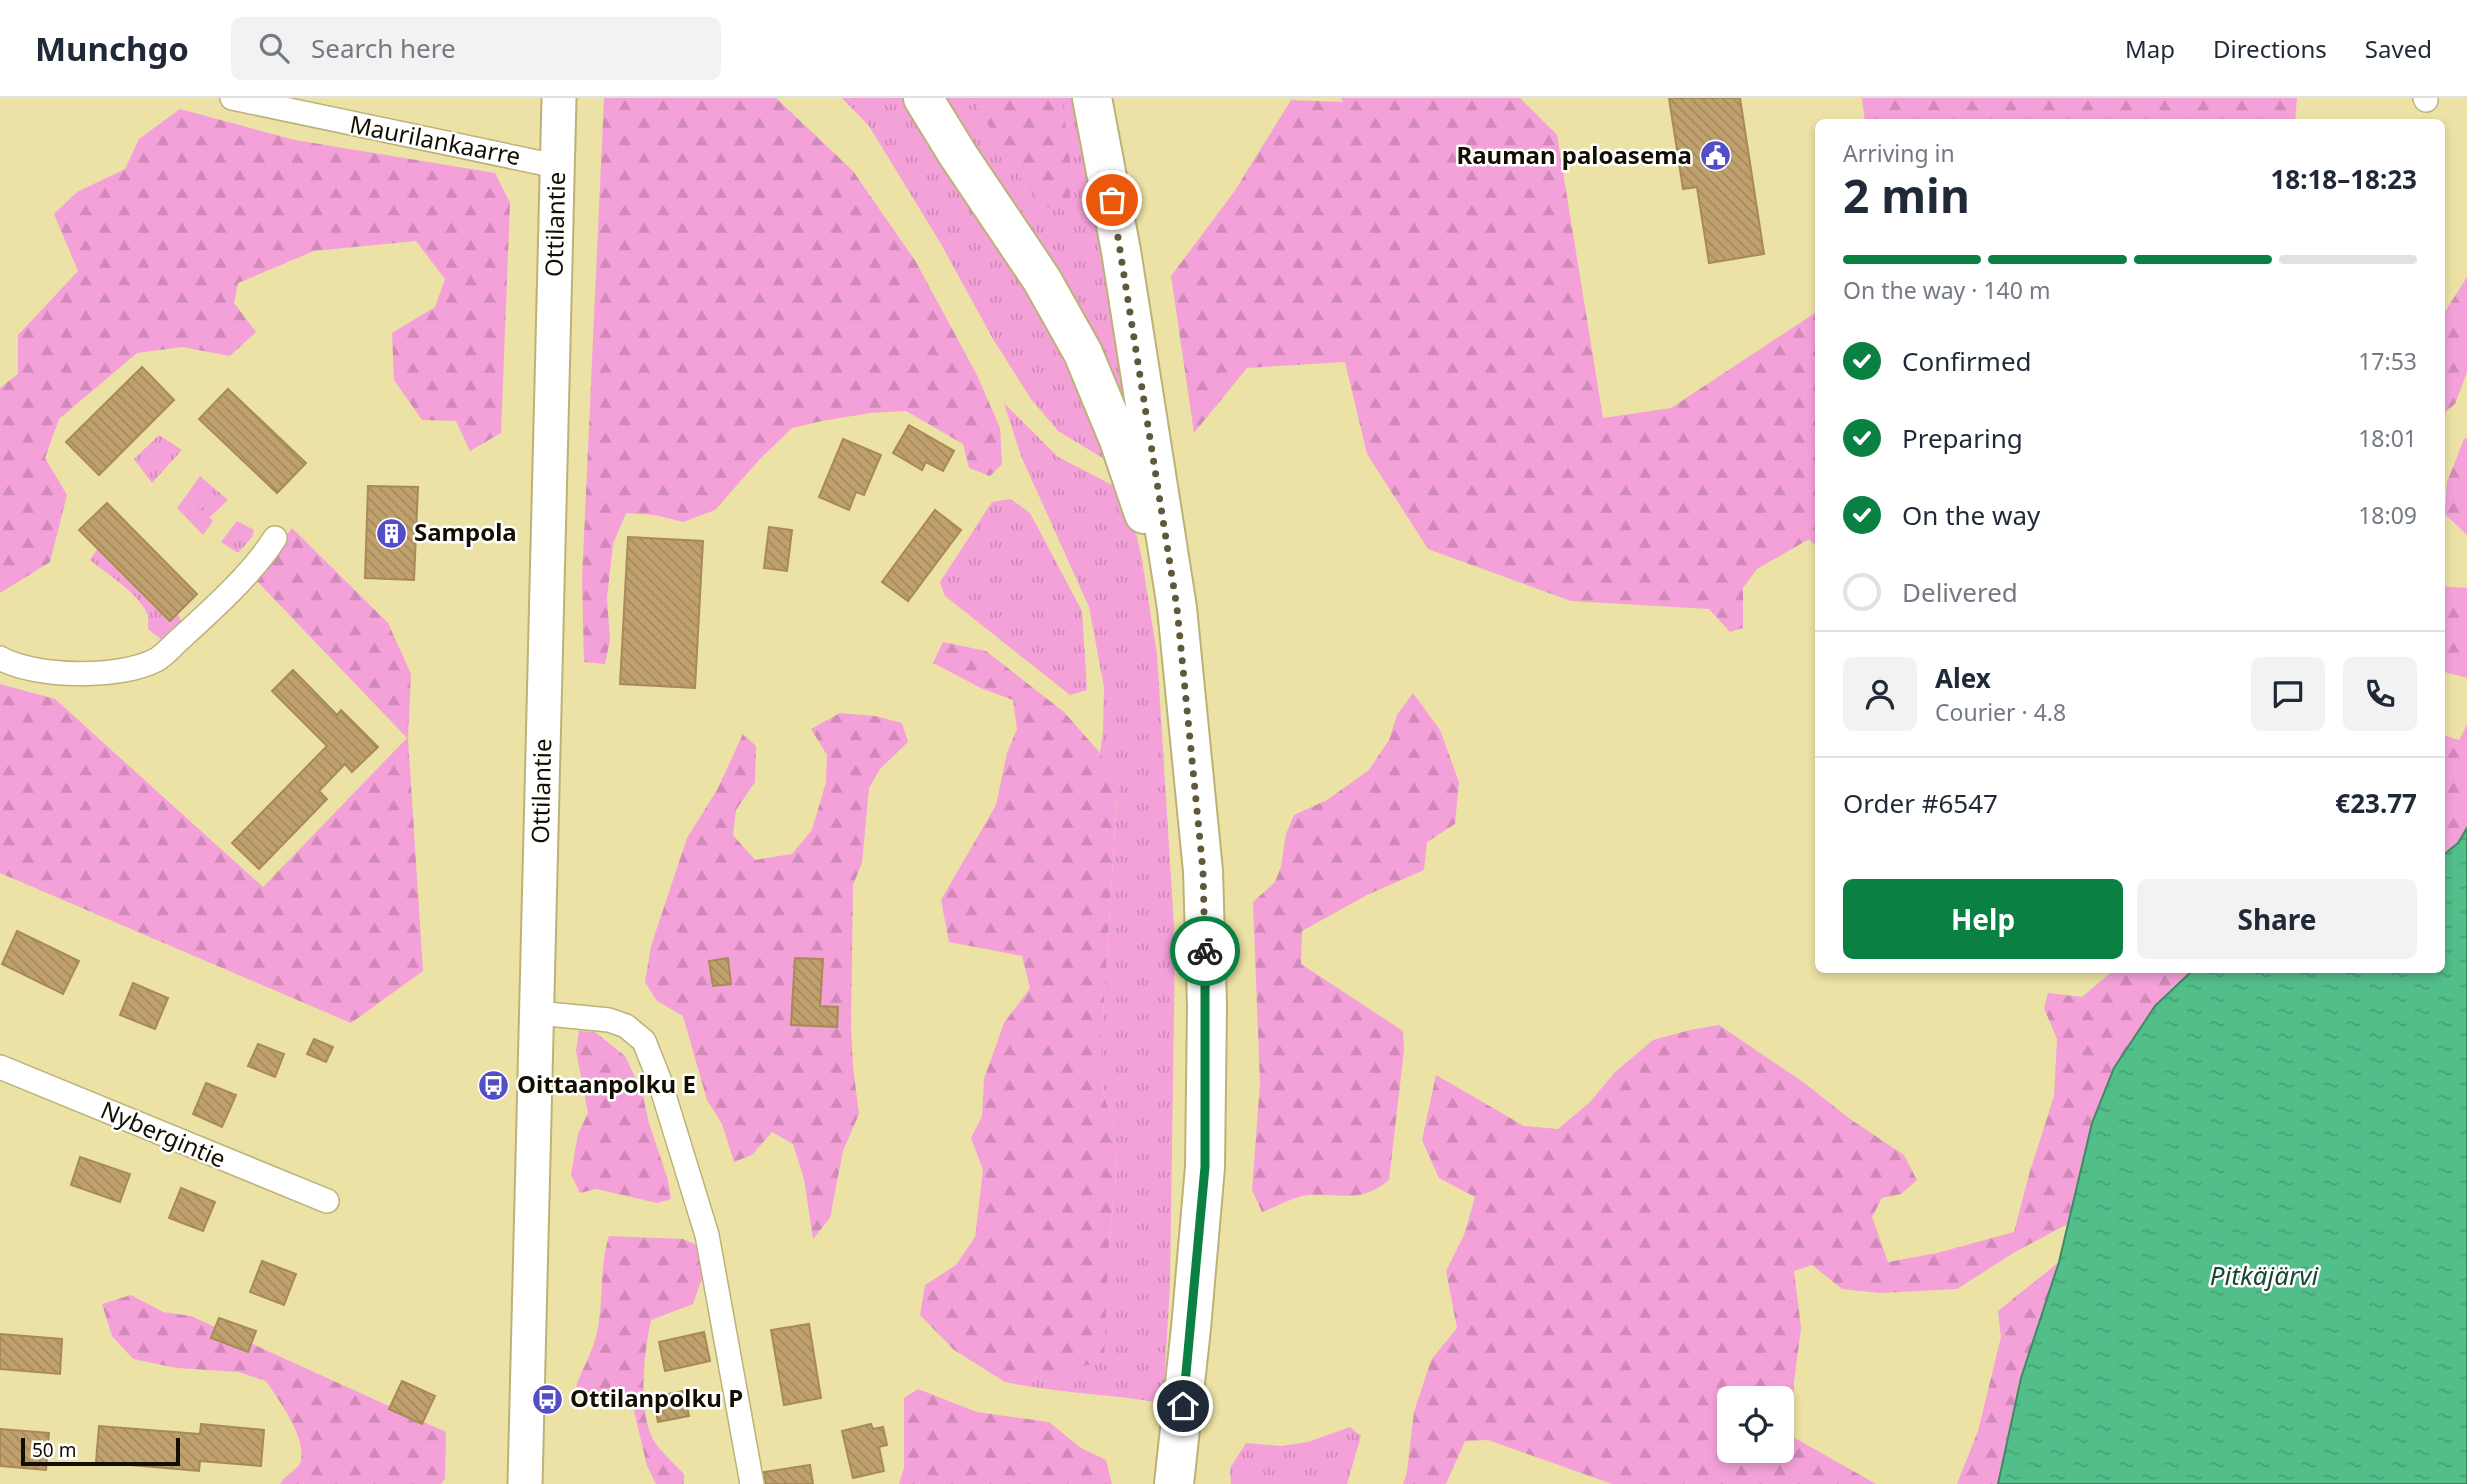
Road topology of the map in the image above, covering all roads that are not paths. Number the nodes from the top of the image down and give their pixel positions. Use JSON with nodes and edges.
{"nodes":[{"id":1,"x":232,"y":98,"type":"edge"},
{"id":2,"x":559,"y":98,"type":"edge"},
{"id":3,"x":923,"y":98,"type":"edge"},
{"id":4,"x":1092,"y":98,"type":"edge"},
{"id":5,"x":556,"y":166,"type":"junction"},
{"id":6,"x":275,"y":538,"type":"dead end"},
{"id":7,"x":1177,"y":608,"type":"junction"},
{"id":8,"x":0,"y":658,"type":"edge"},
{"id":9,"x":537,"y":1013,"type":"junction"},
{"id":10,"x":0,"y":1067,"type":"edge"},
{"id":11,"x":327,"y":1201,"type":"dead end"},
{"id":12,"x":525,"y":1484,"type":"edge"},
{"id":13,"x":752,"y":1484,"type":"edge"},
{"id":14,"x":1174,"y":1484,"type":"edge"}],
"edges":[{"from":1,"to":5,"type":"street","name":"Maurilankaarre"},
{"from":2,"to":5,"type":"main road","name":"Ottilantie"},
{"from":3,"to":7,"type":"highway"},
{"from":4,"to":7,"type":"highway"},
{"from":5,"to":9,"type":"main road","name":"Ottilantie"},
{"from":6,"to":8,"type":"street"},
{"from":7,"to":14,"type":"highway"},
{"from":9,"to":12,"type":"main road","name":"Ottilantie"},
{"from":9,"to":13,"type":"street"},
{"from":10,"to":11,"type":"street","name":"Nybergintie"}]}
